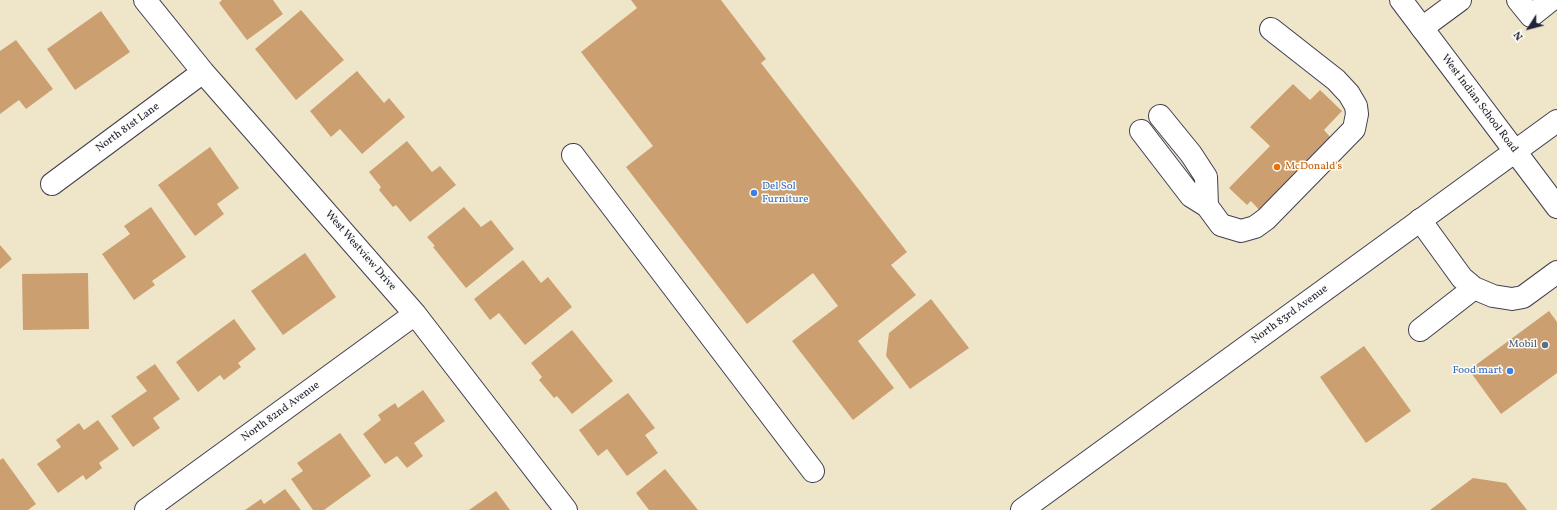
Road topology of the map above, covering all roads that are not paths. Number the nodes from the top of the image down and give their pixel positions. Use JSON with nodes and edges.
{"nodes":[{"id":1,"x":145,"y":0,"type":"edge"},
{"id":2,"x":1401,"y":0,"type":"edge"},
{"id":3,"x":1460,"y":0,"type":"edge"},
{"id":4,"x":1518,"y":0,"type":"edge"},
{"id":5,"x":1551,"y":0,"type":"edge"},
{"id":6,"x":1422,"y":28,"type":"junction"},
{"id":7,"x":1271,"y":29,"type":"dead end"},
{"id":8,"x":203,"y":72,"type":"junction"},
{"id":9,"x":1160,"y":116,"type":"dead end"},
{"id":10,"x":1557,"y":121,"type":"edge"},
{"id":11,"x":1142,"y":131,"type":"dead end"},
{"id":12,"x":1514,"y":151,"type":"junction"},
{"id":13,"x":573,"y":155,"type":"dead end"},
{"id":14,"x":52,"y":184,"type":"dead end"},
{"id":15,"x":1207,"y":206,"type":"junction"},
{"id":16,"x":1557,"y":207,"type":"edge"},
{"id":17,"x":1420,"y":220,"type":"junction"},
{"id":18,"x":1557,"y":272,"type":"edge"},
{"id":19,"x":1474,"y":288,"type":"junction"},
{"id":20,"x":415,"y":314,"type":"junction"},
{"id":21,"x":1420,"y":330,"type":"dead end"},
{"id":22,"x":813,"y":471,"type":"dead end"},
{"id":23,"x":146,"y":510,"type":"edge"},
{"id":24,"x":566,"y":510,"type":"edge"},
{"id":25,"x":1022,"y":510,"type":"edge"}],
"edges":[{"from":1,"to":8,"type":"street","name":"West Westview Drive"},
{"from":2,"to":6,"type":"street","name":"West Indian School Road"},
{"from":3,"to":6,"type":"street"},
{"from":4,"to":5,"type":"street"},
{"from":6,"to":12,"type":"street","name":"West Indian School Road"},
{"from":7,"to":15,"type":"street"},
{"from":8,"to":14,"type":"street","name":"North 81st Lane"},
{"from":8,"to":20,"type":"street","name":"West Westview Drive"},
{"from":9,"to":15,"type":"street"},
{"from":10,"to":12,"type":"street","name":"North 83rd Avenue"},
{"from":11,"to":15,"type":"street"},
{"from":12,"to":16,"type":"street","name":"West Indian School Road"},
{"from":12,"to":17,"type":"street","name":"North 83rd Avenue"},
{"from":13,"to":22,"type":"street"},
{"from":17,"to":19,"type":"street"},
{"from":17,"to":25,"type":"street","name":"North 83rd Avenue"},
{"from":18,"to":19,"type":"street"},
{"from":19,"to":21,"type":"street"},
{"from":20,"to":23,"type":"street","name":"North 82nd Avenue"},
{"from":20,"to":24,"type":"street","name":"West Westview Drive"}]}
